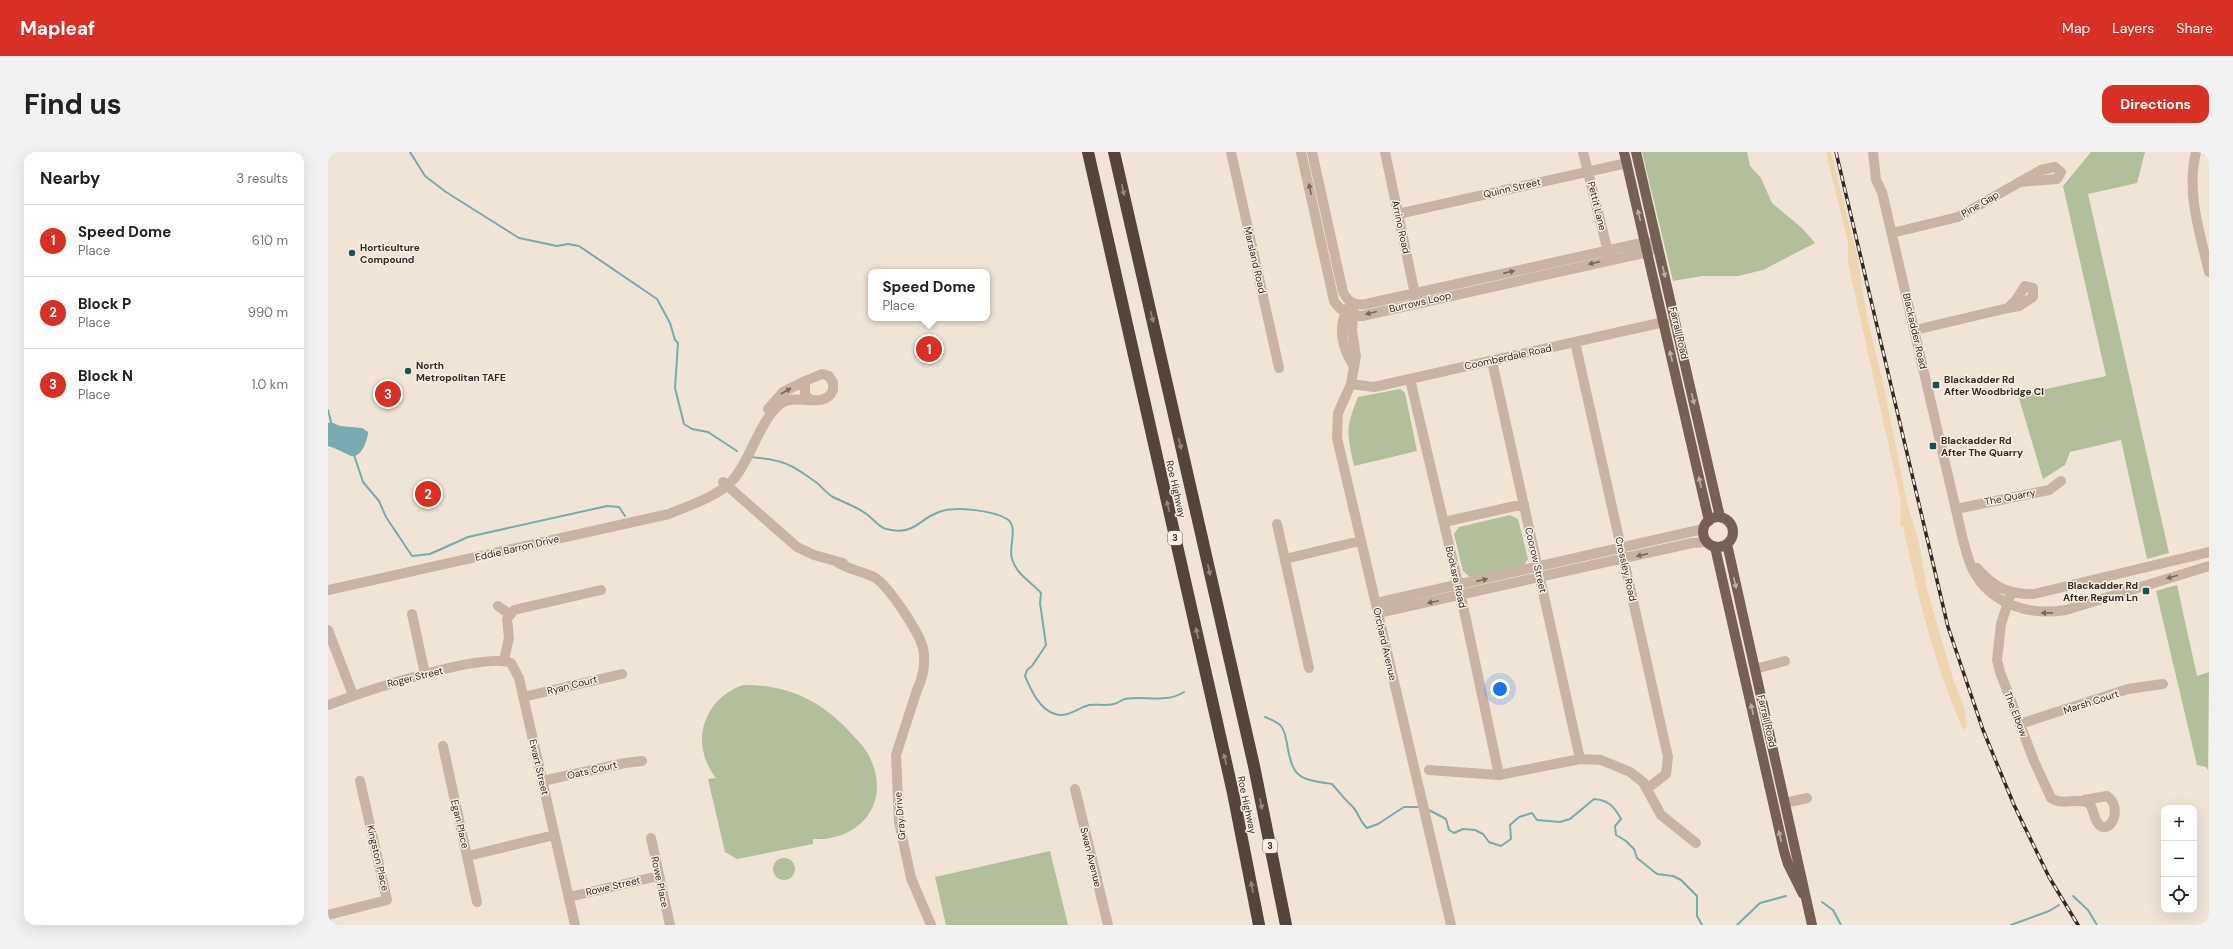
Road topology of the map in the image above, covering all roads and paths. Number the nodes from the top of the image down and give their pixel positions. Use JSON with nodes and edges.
{"nodes":[{"id":1,"x":1088,"y":152,"type":"edge"},
{"id":2,"x":1114,"y":152,"type":"edge"},
{"id":3,"x":1230,"y":152,"type":"edge"},
{"id":4,"x":1301,"y":152,"type":"edge"},
{"id":5,"x":1312,"y":152,"type":"edge"},
{"id":6,"x":1385,"y":152,"type":"edge"},
{"id":7,"x":1583,"y":152,"type":"edge"},
{"id":8,"x":1624,"y":152,"type":"edge"},
{"id":9,"x":1636,"y":152,"type":"edge"},
{"id":10,"x":1873,"y":152,"type":"edge"},
{"id":11,"x":2196,"y":152,"type":"edge"},
{"id":12,"x":1627,"y":163,"type":"junction"},
{"id":13,"x":1311,"y":172,"type":"junction"},
{"id":14,"x":1588,"y":172,"type":"junction"},
{"id":15,"x":2019,"y":182,"type":"dead end"},
{"id":16,"x":1324,"y":206,"type":"junction"},
{"id":17,"x":1314,"y":208,"type":"junction"},
{"id":18,"x":1398,"y":214,"type":"junction"},
{"id":19,"x":1892,"y":233,"type":"junction"},
{"id":20,"x":1657,"y":244,"type":"junction"},
{"id":21,"x":1327,"y":246,"type":"junction"},
{"id":22,"x":1647,"y":247,"type":"junction"},
{"id":23,"x":1608,"y":255,"type":"junction"},
{"id":24,"x":2209,"y":272,"type":"edge"},
{"id":25,"x":1340,"y":279,"type":"junction"},
{"id":26,"x":1330,"y":281,"type":"junction"},
{"id":27,"x":1416,"y":298,"type":"junction"},
{"id":28,"x":1353,"y":304,"type":"junction"},
{"id":29,"x":2008,"y":308,"type":"dead end"},
{"id":30,"x":1350,"y":314,"type":"junction"},
{"id":31,"x":1664,"y":322,"type":"junction"},
{"id":32,"x":1915,"y":330,"type":"junction"},
{"id":33,"x":1575,"y":342,"type":"junction"},
{"id":34,"x":1492,"y":360,"type":"junction"},
{"id":35,"x":1279,"y":368,"type":"dead end"},
{"id":36,"x":1410,"y":379,"type":"junction"},
{"id":37,"x":805,"y":381,"type":"junction"},
{"id":38,"x":1351,"y":384,"type":"junction"},
{"id":39,"x":811,"y":400,"type":"junction"},
{"id":40,"x":727,"y":481,"type":"junction"},
{"id":41,"x":2061,"y":481,"type":"dead end"},
{"id":42,"x":1524,"y":504,"type":"junction"},
{"id":43,"x":1956,"y":508,"type":"junction"},
{"id":44,"x":1720,"y":517,"type":"junction"},
{"id":45,"x":1444,"y":522,"type":"junction"},
{"id":46,"x":1277,"y":524,"type":"dead end"},
{"id":47,"x":1706,"y":525,"type":"junction"},
{"id":48,"x":1666,"y":538,"type":"junction"},
{"id":49,"x":1360,"y":542,"type":"junction"},
{"id":50,"x":1711,"y":544,"type":"junction"},
{"id":51,"x":1726,"y":544,"type":"junction"},
{"id":52,"x":1622,"y":549,"type":"junction"},
{"id":53,"x":1669,"y":549,"type":"junction"},
{"id":54,"x":2209,"y":552,"type":"edge"},
{"id":55,"x":2194,"y":556,"type":"junction"},
{"id":56,"x":1968,"y":557,"type":"junction"},
{"id":57,"x":1581,"y":558,"type":"junction"},
{"id":58,"x":1285,"y":559,"type":"junction"},
{"id":59,"x":1624,"y":559,"type":"junction"},
{"id":60,"x":1731,"y":565,"type":"junction"},
{"id":61,"x":2209,"y":566,"type":"edge"},
{"id":62,"x":1538,"y":567,"type":"junction"},
{"id":63,"x":1584,"y":568,"type":"junction"},
{"id":64,"x":1720,"y":568,"type":"junction"},
{"id":65,"x":2197,"y":570,"type":"junction"},
{"id":66,"x":2118,"y":574,"type":"junction"},
{"id":67,"x":1499,"y":576,"type":"junction"},
{"id":68,"x":1541,"y":578,"type":"junction"},
{"id":69,"x":1501,"y":586,"type":"junction"},
{"id":70,"x":328,"y":590,"type":"edge"},
{"id":71,"x":601,"y":590,"type":"dead end"},
{"id":72,"x":1459,"y":590,"type":"junction"},
{"id":73,"x":2122,"y":592,"type":"junction"},
{"id":74,"x":2011,"y":593,"type":"junction"},
{"id":75,"x":2006,"y":603,"type":"junction"},
{"id":76,"x":498,"y":606,"type":"dead end"},
{"id":77,"x":1377,"y":608,"type":"junction"},
{"id":78,"x":412,"y":614,"type":"dead end"},
{"id":79,"x":509,"y":614,"type":"junction"},
{"id":80,"x":328,"y":630,"type":"edge"},
{"id":81,"x":504,"y":660,"type":"junction"},
{"id":82,"x":1785,"y":661,"type":"dead end"},
{"id":83,"x":1309,"y":668,"type":"dead end"},
{"id":84,"x":1755,"y":669,"type":"junction"},
{"id":85,"x":426,"y":674,"type":"junction"},
{"id":86,"x":622,"y":674,"type":"dead end"},
{"id":87,"x":2163,"y":684,"type":"dead end"},
{"id":88,"x":354,"y":695,"type":"junction"},
{"id":89,"x":523,"y":697,"type":"junction"},
{"id":90,"x":328,"y":705,"type":"edge"},
{"id":91,"x":2020,"y":724,"type":"junction"},
{"id":92,"x":1768,"y":726,"type":"junction"},
{"id":93,"x":1756,"y":729,"type":"junction"},
{"id":94,"x":443,"y":746,"type":"dead end"},
{"id":95,"x":1580,"y":759,"type":"junction"},
{"id":96,"x":642,"y":761,"type":"dead end"},
{"id":97,"x":1777,"y":766,"type":"junction"},
{"id":98,"x":1765,"y":769,"type":"junction"},
{"id":99,"x":1429,"y":770,"type":"dead end"},
{"id":100,"x":1499,"y":775,"type":"junction"},
{"id":101,"x":360,"y":781,"type":"dead end"},
{"id":102,"x":542,"y":781,"type":"junction"},
{"id":103,"x":1648,"y":788,"type":"junction"},
{"id":104,"x":1075,"y":789,"type":"dead end"},
{"id":105,"x":1807,"y":798,"type":"dead end"},
{"id":106,"x":2084,"y":800,"type":"dead end"},
{"id":107,"x":1785,"y":803,"type":"junction"},
{"id":108,"x":1788,"y":816,"type":"junction"},
{"id":109,"x":1776,"y":819,"type":"junction"},
{"id":110,"x":554,"y":835,"type":"junction"},
{"id":111,"x":651,"y":838,"type":"dead end"},
{"id":112,"x":1696,"y":843,"type":"dead end"},
{"id":113,"x":1797,"y":854,"type":"junction"},
{"id":114,"x":468,"y":856,"type":"junction"},
{"id":115,"x":1786,"y":859,"type":"junction"},
{"id":116,"x":658,"y":876,"type":"junction"},
{"id":117,"x":569,"y":897,"type":"junction"},
{"id":118,"x":1805,"y":898,"type":"junction"},
{"id":119,"x":477,"y":902,"type":"dead end"},
{"id":120,"x":328,"y":915,"type":"edge"},
{"id":121,"x":575,"y":925,"type":"edge"},
{"id":122,"x":670,"y":925,"type":"edge"},
{"id":123,"x":931,"y":925,"type":"edge"},
{"id":124,"x":1108,"y":925,"type":"edge"},
{"id":125,"x":1260,"y":925,"type":"edge"},
{"id":126,"x":1286,"y":925,"type":"edge"},
{"id":127,"x":1451,"y":925,"type":"edge"},
{"id":128,"x":1812,"y":925,"type":"edge"}],
"edges":[{"from":125,"to":1,"type":"highway","name":"Roe Highway","number":"3","one_way":true},
{"from":2,"to":126,"type":"highway","name":"Roe Highway","number":"3","one_way":true},
{"from":3,"to":35,"type":"street","name":"Marsland Road"},
{"from":4,"to":13,"type":"street"},
{"from":5,"to":13,"type":"street"},
{"from":6,"to":18,"type":"street","name":"Arrino Road"},
{"from":7,"to":14,"type":"street","name":"Pettit Lane"},
{"from":8,"to":12,"type":"main road","name":"Farrall Road"},
{"from":9,"to":20,"type":"main road","name":"Farrall Road"},
{"from":10,"to":19,"type":"street","name":"Blackadder Road"},
{"from":11,"to":24,"type":"street"},
{"from":12,"to":14,"type":"street","name":"Quinn Street"},
{"from":22,"to":12,"type":"main road","name":"Farrall Road","one_way":true},
{"from":13,"to":16,"type":"street"},
{"from":17,"to":13,"type":"street","one_way":true},
{"from":14,"to":18,"type":"street","name":"Quinn Street"},
{"from":14,"to":23,"type":"street","name":"Pettit Lane"},
{"from":15,"to":19,"type":"street","name":"Pine Gap"},
{"from":16,"to":17,"type":"street"},
{"from":16,"to":21,"type":"street"},
{"from":17,"to":21,"type":"street"},
{"from":18,"to":27,"type":"street","name":"Arrino Road"},
{"from":19,"to":32,"type":"street","name":"Blackadder Road"},
{"from":20,"to":22,"type":"street","name":"Burrows Loop"},
{"from":20,"to":44,"type":"main road","name":"Farrall Road","one_way":true},
{"from":21,"to":25,"type":"street"},
{"from":21,"to":26,"type":"street"},
{"from":22,"to":23,"type":"street","name":"Burrows Loop"},
{"from":22,"to":31,"type":"main road","name":"Farrall Road"},
{"from":23,"to":27,"type":"street","name":"Burrows Loop"},
{"from":25,"to":26,"type":"street"},
{"from":25,"to":28,"type":"street"},
{"from":26,"to":30,"type":"street"},
{"from":27,"to":28,"type":"street","name":"Burrows Loop"},
{"from":27,"to":30,"type":"street","name":"Burrows Loop","one_way":true},
{"from":28,"to":30,"type":"street","name":"Orchard Avenue"},
{"from":29,"to":32,"type":"street"},
{"from":30,"to":38,"type":"street","name":"Orchard Avenue"},
{"from":31,"to":33,"type":"street","name":"Coomberdale Road"},
{"from":47,"to":31,"type":"main road","name":"Farrall Road","one_way":true},
{"from":32,"to":43,"type":"street","name":"Blackadder Road"},
{"from":33,"to":34,"type":"street","name":"Coomberdale Road"},
{"from":33,"to":52,"type":"street","name":"Crossley Road"},
{"from":34,"to":36,"type":"street","name":"Coomberdale Road"},
{"from":34,"to":42,"type":"street","name":"Coorow Street"},
{"from":36,"to":38,"type":"street","name":"Coomberdale Road"},
{"from":36,"to":45,"type":"street","name":"Bookara Road"},
{"from":37,"to":39,"type":"street"},
{"from":37,"to":39,"type":"street","name":"Eddie Barron Drive"},
{"from":40,"to":37,"type":"street","name":"Eddie Barron Drive","one_way":true},
{"from":38,"to":49,"type":"street","name":"Orchard Avenue"},
{"from":39,"to":40,"type":"street","name":"Eddie Barron Drive"},
{"from":40,"to":70,"type":"street","name":"Eddie Barron Drive"},
{"from":40,"to":123,"type":"street","name":"Gray Drive"},
{"from":41,"to":43,"type":"street","name":"The Quarry"},
{"from":42,"to":45,"type":"street"},
{"from":42,"to":62,"type":"street","name":"Coorow Street"},
{"from":43,"to":56,"type":"street","name":"Blackadder Road"},
{"from":44,"to":47,"type":"main road"},
{"from":44,"to":51,"type":"main road"},
{"from":45,"to":72,"type":"street","name":"Bookara Road"},
{"from":46,"to":58,"type":"street"},
{"from":47,"to":48,"type":"street"},
{"from":47,"to":50,"type":"main road"},
{"from":48,"to":52,"type":"street"},
{"from":48,"to":53,"type":"street"},
{"from":49,"to":58,"type":"street"},
{"from":49,"to":77,"type":"street","name":"Orchard Avenue"},
{"from":50,"to":51,"type":"main road"},
{"from":50,"to":53,"type":"street"},
{"from":50,"to":64,"type":"main road","name":"Farrall Road"},
{"from":51,"to":60,"type":"main road","name":"Farrall Road"},
{"from":52,"to":57,"type":"street"},
{"from":52,"to":59,"type":"street","name":"Crossley Road"},
{"from":53,"to":59,"type":"street","one_way":true},
{"from":54,"to":55,"type":"street","name":"Blackadder Road"},
{"from":55,"to":65,"type":"street"},
{"from":55,"to":66,"type":"street","name":"Blackadder Road"},
{"from":56,"to":74,"type":"street","name":"Blackadder Road"},
{"from":56,"to":75,"type":"street","name":"Blackadder Road"},
{"from":57,"to":62,"type":"street"},
{"from":57,"to":63,"type":"street"},
{"from":58,"to":83,"type":"street"},
{"from":59,"to":63,"type":"street"},
{"from":59,"to":103,"type":"street","name":"Crossley Road"},
{"from":60,"to":64,"type":"main road"},
{"from":60,"to":84,"type":"main road","name":"Farrall Road","one_way":true},
{"from":61,"to":65,"type":"street","name":"Blackadder Road"},
{"from":62,"to":67,"type":"street"},
{"from":62,"to":68,"type":"street","name":"Coorow Street"},
{"from":63,"to":68,"type":"street"},
{"from":93,"to":64,"type":"main road","name":"Farrall Road","one_way":true},
{"from":65,"to":73,"type":"street","name":"Blackadder Road","one_way":true},
{"from":66,"to":73,"type":"street"},
{"from":66,"to":74,"type":"street","name":"Blackadder Road"},
{"from":67,"to":69,"type":"street"},
{"from":72,"to":67,"type":"street","one_way":true},
{"from":68,"to":69,"type":"street"},
{"from":68,"to":95,"type":"street","name":"Coorow Street"},
{"from":69,"to":72,"type":"street"},
{"from":71,"to":79,"type":"street"},
{"from":72,"to":77,"type":"street"},
{"from":72,"to":100,"type":"street","name":"Bookara Road"},
{"from":73,"to":75,"type":"street","name":"Blackadder Road","one_way":true},
{"from":74,"to":75,"type":"street","name":"The Elbow"},
{"from":75,"to":91,"type":"street","name":"The Elbow"},
{"from":76,"to":79,"type":"street"},
{"from":77,"to":127,"type":"street","name":"Orchard Avenue"},
{"from":78,"to":85,"type":"street"},
{"from":79,"to":81,"type":"street"},
{"from":80,"to":88,"type":"street"},
{"from":81,"to":85,"type":"street","name":"Roger Street"},
{"from":81,"to":89,"type":"street","name":"Ewart Street"},
{"from":82,"to":84,"type":"street"},
{"from":84,"to":92,"type":"main road","name":"Farrall Road"},
{"from":85,"to":88,"type":"street","name":"Roger Street"},
{"from":86,"to":89,"type":"street","name":"Ryan Court"},
{"from":87,"to":91,"type":"street","name":"Marsh Court"},
{"from":88,"to":90,"type":"street","name":"Roger Street"},
{"from":89,"to":102,"type":"street","name":"Ewart Street"},
{"from":91,"to":106,"type":"street","name":"The Elbow"},
{"from":92,"to":93,"type":"main road"},
{"from":92,"to":97,"type":"main road","name":"Farrall Road"},
{"from":93,"to":98,"type":"main road","name":"Farrall Road"},
{"from":94,"to":114,"type":"street","name":"Egan Place"},
{"from":95,"to":100,"type":"street"},
{"from":95,"to":103,"type":"street"},
{"from":96,"to":102,"type":"street","name":"Oats Court"},
{"from":97,"to":98,"type":"main road"},
{"from":97,"to":107,"type":"main road","name":"Farrall Road"},
{"from":98,"to":109,"type":"main road","name":"Farrall Road"},
{"from":99,"to":100,"type":"street"},
{"from":101,"to":120,"type":"street","name":"Kingston Place"},
{"from":102,"to":110,"type":"street","name":"Ewart Street"},
{"from":103,"to":112,"type":"street"},
{"from":104,"to":124,"type":"street","name":"Swan Avenue"},
{"from":105,"to":107,"type":"street"},
{"from":107,"to":108,"type":"main road","name":"Farrall Road"},
{"from":108,"to":109,"type":"main road"},
{"from":108,"to":113,"type":"main road","name":"Farrall Road"},
{"from":115,"to":109,"type":"main road","name":"Farrall Road","one_way":true},
{"from":110,"to":114,"type":"street"},
{"from":110,"to":117,"type":"street","name":"Ewart Street"},
{"from":111,"to":116,"type":"street","name":"Rowe Place"},
{"from":113,"to":115,"type":"main road"},
{"from":113,"to":118,"type":"main road","name":"Farrall Road"},
{"from":114,"to":119,"type":"street","name":"Egan Place"},
{"from":115,"to":118,"type":"main road","name":"Farrall Road"},
{"from":116,"to":117,"type":"street","name":"Rowe Street"},
{"from":116,"to":122,"type":"street","name":"Rowe Place"},
{"from":117,"to":121,"type":"street","name":"Ewart Street"},
{"from":118,"to":128,"type":"main road","name":"Farrall Road"}]}
